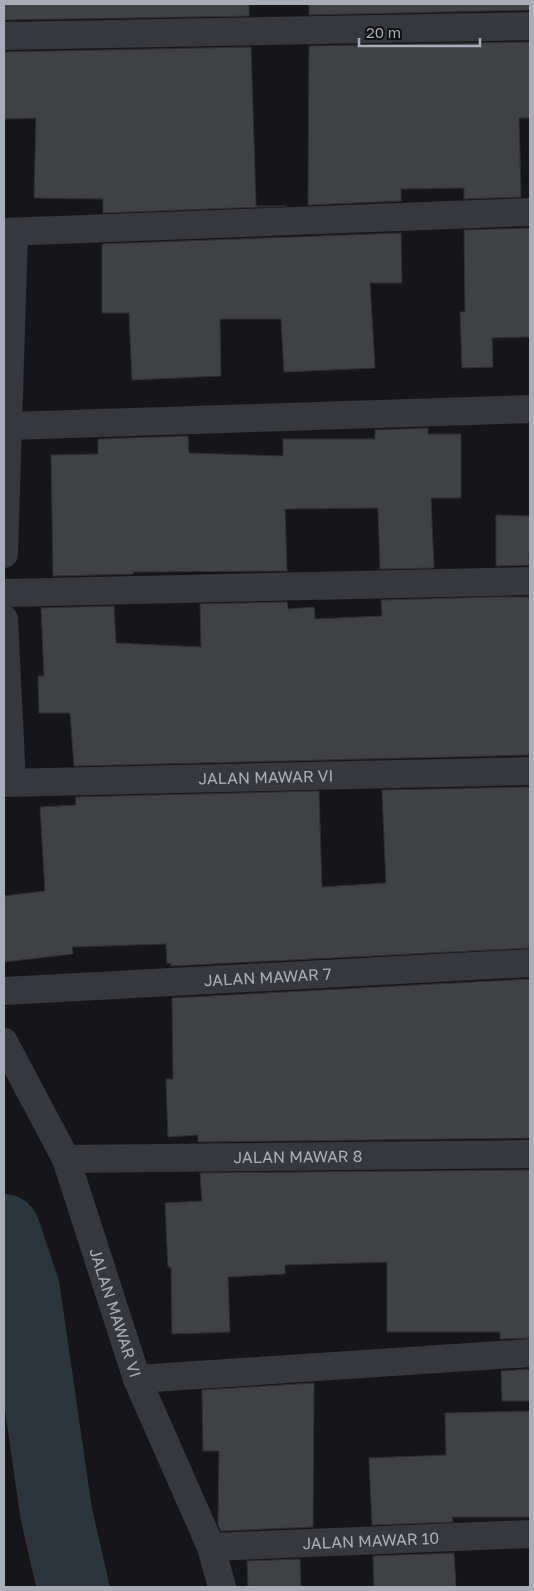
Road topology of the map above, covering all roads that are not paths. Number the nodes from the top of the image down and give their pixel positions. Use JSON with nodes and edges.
{"nodes":[{"id":1,"x":530,"y":26,"type":"edge"},
{"id":2,"x":4,"y":36,"type":"edge"},
{"id":3,"x":530,"y":212,"type":"edge"},
{"id":4,"x":9,"y":232,"type":"edge"},
{"id":5,"x":530,"y":409,"type":"edge"},
{"id":6,"x":8,"y":426,"type":"junction"},
{"id":7,"x":4,"y":554,"type":"edge"},
{"id":8,"x":530,"y":581,"type":"edge"},
{"id":9,"x":4,"y":593,"type":"edge"},
{"id":10,"x":4,"y":619,"type":"edge"},
{"id":11,"x":530,"y":771,"type":"edge"},
{"id":12,"x":8,"y":782,"type":"edge"},
{"id":13,"x":530,"y":964,"type":"edge"},
{"id":14,"x":4,"y":991,"type":"edge"},
{"id":15,"x":4,"y":1042,"type":"edge"},
{"id":16,"x":530,"y":1154,"type":"edge"},
{"id":17,"x":66,"y":1159,"type":"junction"},
{"id":18,"x":530,"y":1353,"type":"edge"},
{"id":19,"x":137,"y":1380,"type":"junction"},
{"id":20,"x":530,"y":1534,"type":"edge"},
{"id":21,"x":211,"y":1547,"type":"junction"},
{"id":22,"x":222,"y":1587,"type":"edge"}],
"edges":[{"from":1,"to":2,"type":"street"},
{"from":3,"to":4,"type":"street"},
{"from":4,"to":6,"type":"street"},
{"from":5,"to":6,"type":"street"},
{"from":6,"to":7,"type":"street"},
{"from":8,"to":9,"type":"street"},
{"from":10,"to":12,"type":"street"},
{"from":11,"to":12,"type":"street","name":"JALAN MAWAR VI"},
{"from":13,"to":14,"type":"street","name":"JALAN MAWAR 7"},
{"from":15,"to":17,"type":"street","name":"JALAN MAWAR VI"},
{"from":16,"to":17,"type":"street","name":"JALAN MAWAR 8"},
{"from":17,"to":19,"type":"street","name":"JALAN MAWAR VI"},
{"from":18,"to":19,"type":"street"},
{"from":19,"to":21,"type":"street","name":"JALAN MAWAR VI"},
{"from":20,"to":21,"type":"street","name":"JALAN MAWAR 10"},
{"from":21,"to":22,"type":"street","name":"JALAN MAWAR VI"}]}
